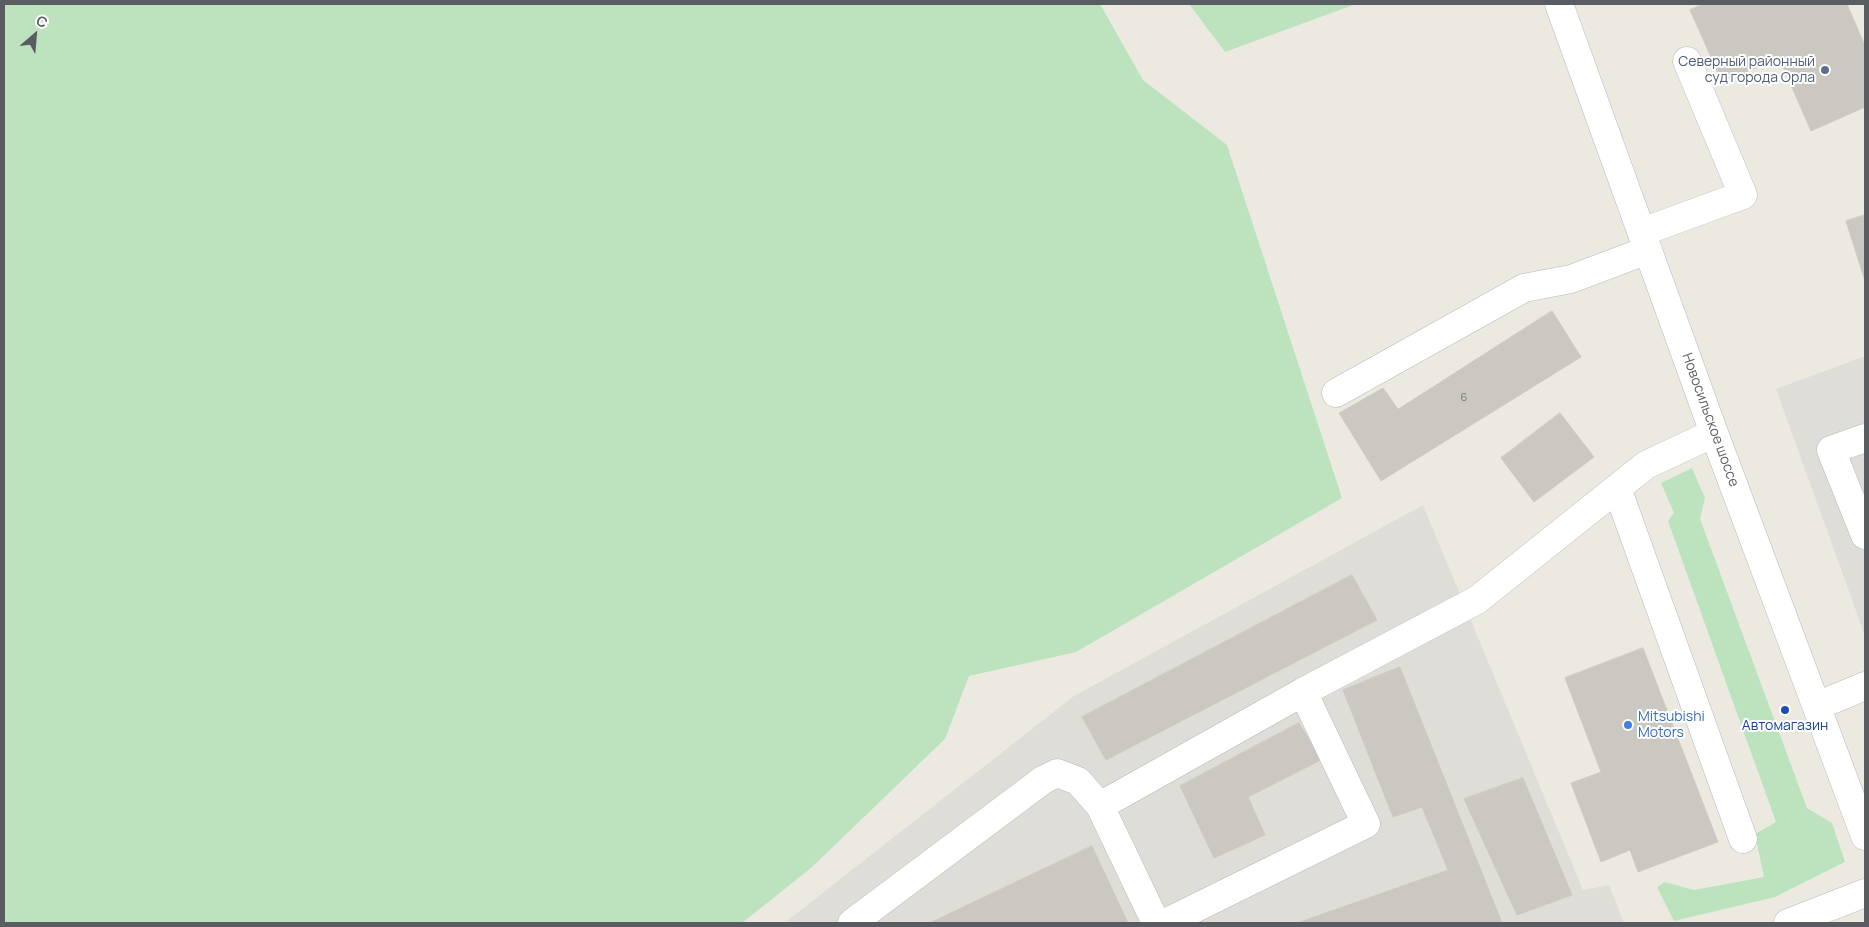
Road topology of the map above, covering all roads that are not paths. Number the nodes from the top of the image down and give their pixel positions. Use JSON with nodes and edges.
{"nodes":[{"id":1,"x":1559,"y":4,"type":"edge"},
{"id":2,"x":1687,"y":61,"type":"dead end"},
{"id":3,"x":1645,"y":241,"type":"junction"},
{"id":4,"x":1336,"y":393,"type":"dead end"},
{"id":5,"x":1714,"y":433,"type":"junction"},
{"id":6,"x":1865,"y":438,"type":"edge"},
{"id":7,"x":1617,"y":488,"type":"junction"},
{"id":8,"x":1865,"y":535,"type":"edge"},
{"id":9,"x":1865,"y":686,"type":"edge"},
{"id":10,"x":1303,"y":692,"type":"junction"},
{"id":11,"x":1816,"y":706,"type":"junction"},
{"id":12,"x":1100,"y":806,"type":"junction"},
{"id":13,"x":1865,"y":836,"type":"edge"},
{"id":14,"x":1743,"y":839,"type":"dead end"},
{"id":15,"x":1865,"y":893,"type":"edge"},
{"id":16,"x":852,"y":923,"type":"edge"},
{"id":17,"x":1156,"y":923,"type":"edge"},
{"id":18,"x":1165,"y":923,"type":"edge"},
{"id":19,"x":1788,"y":923,"type":"edge"}],
"edges":[{"from":1,"to":3,"type":"street","name":"Новосильское шоссе"},
{"from":2,"to":3,"type":"street"},
{"from":3,"to":4,"type":"street"},
{"from":3,"to":5,"type":"street","name":"Новосильское шоссе"},
{"from":5,"to":7,"type":"street"},
{"from":5,"to":11,"type":"street","name":"Новосильское шоссе"},
{"from":6,"to":8,"type":"street"},
{"from":7,"to":10,"type":"street"},
{"from":7,"to":14,"type":"street"},
{"from":9,"to":11,"type":"street"},
{"from":10,"to":12,"type":"street"},
{"from":10,"to":18,"type":"street"},
{"from":11,"to":13,"type":"street","name":"Новосильское шоссе"},
{"from":12,"to":16,"type":"street"},
{"from":12,"to":17,"type":"street"},
{"from":15,"to":19,"type":"street"}]}
